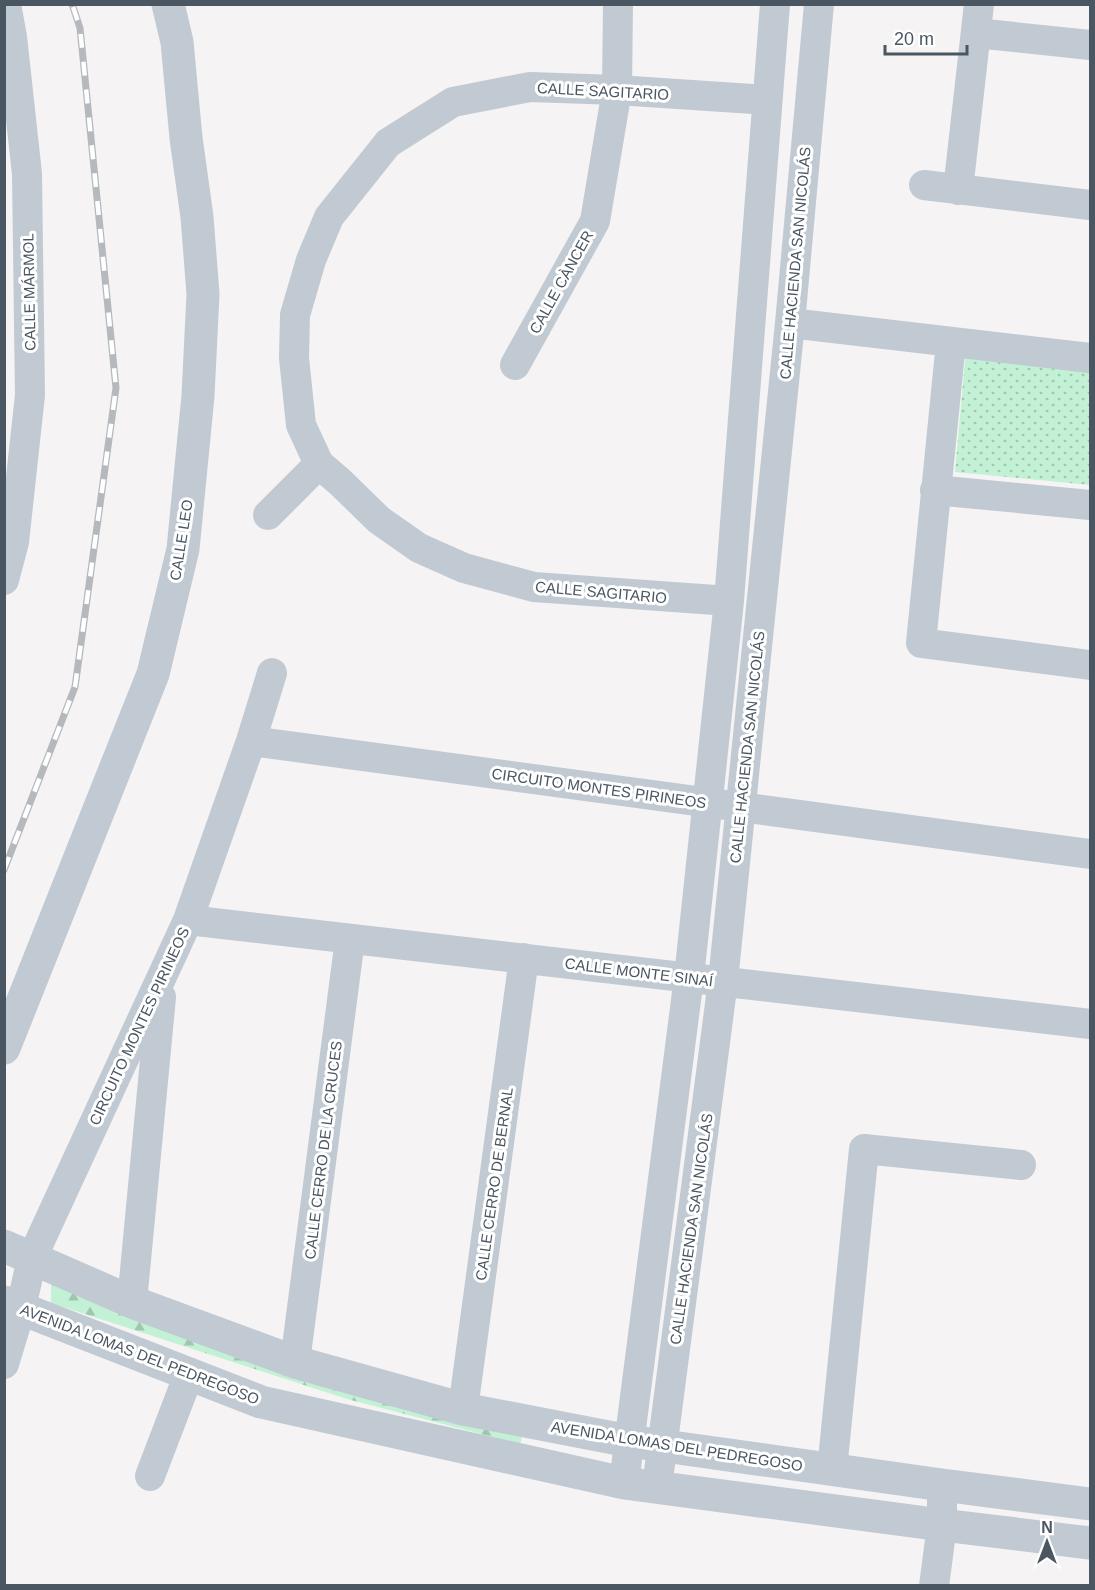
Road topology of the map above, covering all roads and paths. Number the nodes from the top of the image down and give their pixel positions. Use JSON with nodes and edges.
{"nodes":[{"id":1,"x":6,"y":4,"type":"edge"},
{"id":2,"x":168,"y":4,"type":"edge"},
{"id":3,"x":618,"y":4,"type":"edge"},
{"id":4,"x":775,"y":4,"type":"edge"},
{"id":5,"x":819,"y":4,"type":"edge"},
{"id":6,"x":978,"y":19,"type":"edge"},
{"id":7,"x":1090,"y":45,"type":"edge"},
{"id":8,"x":617,"y":90,"type":"junction"},
{"id":9,"x":767,"y":100,"type":"junction"},
{"id":10,"x":924,"y":185,"type":"dead end"},
{"id":11,"x":958,"y":190,"type":"junction"},
{"id":12,"x":1090,"y":205,"type":"edge"},
{"id":13,"x":790,"y":323,"type":"junction"},
{"id":14,"x":951,"y":342,"type":"junction"},
{"id":15,"x":1090,"y":358,"type":"edge"},
{"id":16,"x":515,"y":364,"type":"dead end"},
{"id":17,"x":319,"y":464,"type":"junction"},
{"id":18,"x":935,"y":490,"type":"junction"},
{"id":19,"x":1090,"y":505,"type":"edge"},
{"id":20,"x":268,"y":514,"type":"dead end"},
{"id":21,"x":9,"y":542,"type":"edge"},
{"id":22,"x":4,"y":579,"type":"edge"},
{"id":23,"x":729,"y":602,"type":"junction"},
{"id":24,"x":1090,"y":664,"type":"edge"},
{"id":25,"x":272,"y":673,"type":"dead end"},
{"id":26,"x":251,"y":741,"type":"junction"},
{"id":27,"x":708,"y":802,"type":"junction"},
{"id":28,"x":741,"y":807,"type":"junction"},
{"id":29,"x":1090,"y":854,"type":"edge"},
{"id":30,"x":188,"y":920,"type":"junction"},
{"id":31,"x":350,"y":939,"type":"junction"},
{"id":32,"x":524,"y":958,"type":"junction"},
{"id":33,"x":163,"y":975,"type":"junction"},
{"id":34,"x":689,"y":977,"type":"junction"},
{"id":35,"x":723,"y":981,"type":"junction"},
{"id":36,"x":1090,"y":1023,"type":"edge"},
{"id":37,"x":4,"y":1048,"type":"edge"},
{"id":38,"x":1021,"y":1166,"type":"dead end"},
{"id":39,"x":660,"y":1202,"type":"junction"},
{"id":40,"x":694,"y":1205,"type":"junction"},
{"id":41,"x":19,"y":1252,"type":"edge"},
{"id":42,"x":132,"y":1302,"type":"junction"},
{"id":43,"x":13,"y":1305,"type":"edge"},
{"id":44,"x":295,"y":1362,"type":"junction"},
{"id":45,"x":4,"y":1364,"type":"edge"},
{"id":46,"x":189,"y":1374,"type":"junction"},
{"id":47,"x":463,"y":1409,"type":"junction"},
{"id":48,"x":629,"y":1442,"type":"junction"},
{"id":49,"x":662,"y":1446,"type":"junction"},
{"id":50,"x":831,"y":1470,"type":"junction"},
{"id":51,"x":150,"y":1476,"type":"dead end"},
{"id":52,"x":624,"y":1483,"type":"junction"},
{"id":53,"x":942,"y":1485,"type":"junction"},
{"id":54,"x":657,"y":1486,"type":"junction"},
{"id":55,"x":1090,"y":1504,"type":"edge"},
{"id":56,"x":942,"y":1525,"type":"junction"},
{"id":57,"x":1090,"y":1543,"type":"edge"},
{"id":58,"x":934,"y":1586,"type":"edge"}],
"edges":[{"from":1,"to":21,"type":"street","name":"CALLE MÁRMOL"},
{"from":2,"to":37,"type":"street","name":"CALLE LEO"},
{"from":3,"to":8,"type":"street","name":"CALLE CÀNCER"},
{"from":4,"to":9,"type":"street"},
{"from":5,"to":13,"type":"street","name":"CALLE HACIENDA SAN NICOLÁS"},
{"from":6,"to":7,"type":"street"},
{"from":6,"to":11,"type":"street"},
{"from":8,"to":9,"type":"street","name":"CALLE SAGITARIO"},
{"from":8,"to":16,"type":"street","name":"CALLE CÀNCER"},
{"from":8,"to":17,"type":"street","name":"CALLE SAGITARIO"},
{"from":9,"to":23,"type":"street"},
{"from":10,"to":11,"type":"street"},
{"from":11,"to":12,"type":"street"},
{"from":13,"to":14,"type":"street"},
{"from":13,"to":28,"type":"street","name":"CALLE HACIENDA SAN NICOLÁS"},
{"from":14,"to":15,"type":"street"},
{"from":14,"to":18,"type":"street"},
{"from":17,"to":20,"type":"street"},
{"from":17,"to":23,"type":"street","name":"CALLE SAGITARIO"},
{"from":18,"to":19,"type":"street"},
{"from":18,"to":24,"type":"street"},
{"from":21,"to":22,"type":"street","name":"CALLE MÁRMOL"},
{"from":23,"to":27,"type":"street"},
{"from":25,"to":26,"type":"street","name":"CIRCUITO MONTES PIRINEOS"},
{"from":26,"to":27,"type":"street","name":"CIRCUITO MONTES PIRINEOS"},
{"from":26,"to":30,"type":"street","name":"CIRCUITO MONTES PIRINEOS"},
{"from":27,"to":28,"type":"street","name":"CIRCUITO MONTES PIRINEOS"},
{"from":27,"to":34,"type":"street"},
{"from":28,"to":29,"type":"street","name":"CIRCUITO MONTES PIRINEOS"},
{"from":28,"to":35,"type":"street","name":"CALLE HACIENDA SAN NICOLÁS"},
{"from":30,"to":31,"type":"street","name":"CALLE MONTE SINAÍ"},
{"from":30,"to":33,"type":"street","name":"CIRCUITO MONTES PIRINEOS"},
{"from":31,"to":32,"type":"street","name":"CALLE MONTE SINAÍ"},
{"from":31,"to":44,"type":"street","name":"CALLE CERRO DE LA CRUCES"},
{"from":32,"to":34,"type":"street","name":"CALLE MONTE SINAÍ"},
{"from":32,"to":47,"type":"street","name":"CALLE CERRO DE BERNAL"},
{"from":33,"to":41,"type":"street","name":"CIRCUITO MONTES PIRINEOS"},
{"from":33,"to":42,"type":"street"},
{"from":34,"to":35,"type":"street","name":"CALLE MONTE SINAÍ"},
{"from":34,"to":39,"type":"street"},
{"from":35,"to":36,"type":"street","name":"CALLE MONTE SINAÍ"},
{"from":35,"to":40,"type":"street","name":"CALLE HACIENDA SAN NICOLÁS"},
{"from":38,"to":50,"type":"street"},
{"from":39,"to":40,"type":"street"},
{"from":39,"to":48,"type":"street"},
{"from":40,"to":49,"type":"street","name":"CALLE HACIENDA SAN NICOLÁS"},
{"from":41,"to":42,"type":"street","name":"AVENIDA LOMAS DEL PEDREGOSO"},
{"from":41,"to":43,"type":"street","name":"CIRCUITO MONTES PIRINEOS"},
{"from":42,"to":44,"type":"street","name":"AVENIDA LOMAS DEL PEDREGOSO"},
{"from":43,"to":45,"type":"street","name":"CIRCUITO MONTES PIRINEOS"},
{"from":43,"to":46,"type":"street","name":"AVENIDA LOMAS DEL PEDREGOSO"},
{"from":44,"to":47,"type":"street","name":"AVENIDA LOMAS DEL PEDREGOSO"},
{"from":46,"to":51,"type":"street"},
{"from":46,"to":52,"type":"street","name":"AVENIDA LOMAS DEL PEDREGOSO"},
{"from":47,"to":48,"type":"street","name":"AVENIDA LOMAS DEL PEDREGOSO"},
{"from":48,"to":49,"type":"street","name":"AVENIDA LOMAS DEL PEDREGOSO"},
{"from":48,"to":52,"type":"street"},
{"from":49,"to":50,"type":"street","name":"AVENIDA LOMAS DEL PEDREGOSO"},
{"from":49,"to":54,"type":"street","name":"CALLE HACIENDA SAN NICOLÁS"},
{"from":50,"to":53,"type":"street","name":"AVENIDA LOMAS DEL PEDREGOSO"},
{"from":52,"to":54,"type":"street","name":"AVENIDA LOMAS DEL PEDREGOSO"},
{"from":53,"to":55,"type":"street","name":"AVENIDA LOMAS DEL PEDREGOSO"},
{"from":53,"to":56,"type":"street"},
{"from":54,"to":56,"type":"street","name":"AVENIDA LOMAS DEL PEDREGOSO"},
{"from":56,"to":57,"type":"street","name":"AVENIDA LOMAS DEL PEDREGOSO"},
{"from":56,"to":58,"type":"street"}]}
